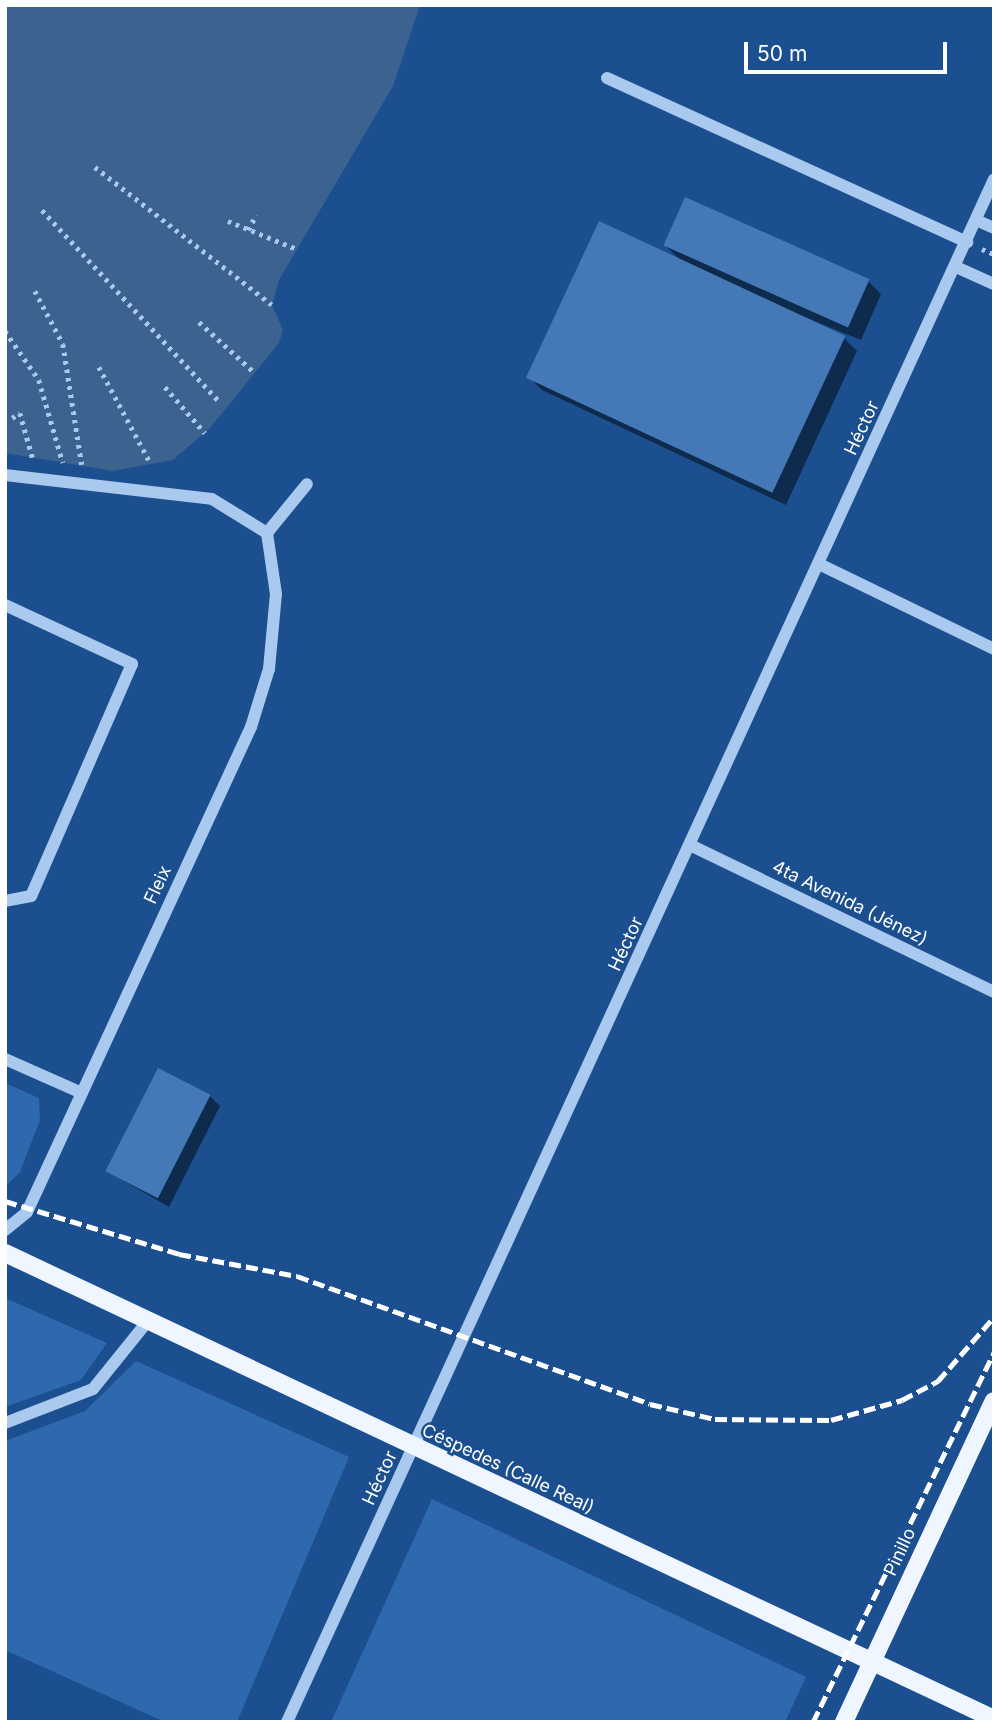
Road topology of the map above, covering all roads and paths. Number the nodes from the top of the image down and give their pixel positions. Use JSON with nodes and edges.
{"nodes":[{"id":1,"x":607,"y":78,"type":"dead end"},
{"id":2,"x":95,"y":167,"type":"dead end"},
{"id":3,"x":994,"y":179,"type":"edge"},
{"id":4,"x":42,"y":210,"type":"dead end"},
{"id":5,"x":256,"y":215,"type":"dead end"},
{"id":6,"x":976,"y":220,"type":"junction"},
{"id":7,"x":228,"y":221,"type":"dead end"},
{"id":8,"x":994,"y":228,"type":"edge"},
{"id":9,"x":248,"y":230,"type":"junction"},
{"id":10,"x":967,"y":242,"type":"junction"},
{"id":11,"x":297,"y":249,"type":"dead end"},
{"id":12,"x":956,"y":267,"type":"junction"},
{"id":13,"x":994,"y":284,"type":"edge"},
{"id":14,"x":35,"y":291,"type":"dead end"},
{"id":15,"x":272,"y":305,"type":"dead end"},
{"id":16,"x":199,"y":322,"type":"dead end"},
{"id":17,"x":5,"y":331,"type":"edge"},
{"id":18,"x":99,"y":368,"type":"dead end"},
{"id":19,"x":255,"y":373,"type":"dead end"},
{"id":20,"x":165,"y":387,"type":"dead end"},
{"id":21,"x":219,"y":401,"type":"dead end"},
{"id":22,"x":12,"y":418,"type":"dead end"},
{"id":23,"x":205,"y":433,"type":"dead end"},
{"id":24,"x":33,"y":458,"type":"dead end"},
{"id":25,"x":63,"y":463,"type":"dead end"},
{"id":26,"x":151,"y":464,"type":"dead end"},
{"id":27,"x":82,"y":466,"type":"dead end"},
{"id":28,"x":5,"y":475,"type":"edge"},
{"id":29,"x":307,"y":484,"type":"dead end"},
{"id":30,"x":267,"y":533,"type":"junction"},
{"id":31,"x":819,"y":564,"type":"junction"},
{"id":32,"x":5,"y":606,"type":"edge"},
{"id":33,"x":994,"y":649,"type":"edge"},
{"id":34,"x":690,"y":845,"type":"junction"},
{"id":35,"x":5,"y":901,"type":"edge"},
{"id":36,"x":994,"y":992,"type":"edge"},
{"id":37,"x":5,"y":1059,"type":"edge"},
{"id":38,"x":82,"y":1093,"type":"junction"},
{"id":39,"x":5,"y":1230,"type":"edge"},
{"id":40,"x":5,"y":1253,"type":"edge"},
{"id":41,"x":147,"y":1322,"type":"junction"},
{"id":42,"x":994,"y":1401,"type":"edge"},
{"id":43,"x":5,"y":1423,"type":"edge"},
{"id":44,"x":414,"y":1447,"type":"junction"},
{"id":45,"x":870,"y":1664,"type":"junction"},
{"id":46,"x":994,"y":1719,"type":"edge"},
{"id":47,"x":287,"y":1722,"type":"edge"},
{"id":48,"x":844,"y":1722,"type":"edge"}],
"edges":[{"from":1,"to":10,"type":"street"},
{"from":2,"to":15,"type":"path"},
{"from":3,"to":6,"type":"street","name":"Héctor"},
{"from":4,"to":21,"type":"path"},
{"from":5,"to":9,"type":"path"},
{"from":6,"to":8,"type":"street"},
{"from":6,"to":10,"type":"street","name":"Héctor"},
{"from":7,"to":9,"type":"path"},
{"from":9,"to":11,"type":"path"},
{"from":10,"to":12,"type":"street","name":"Héctor"},
{"from":12,"to":13,"type":"street"},
{"from":12,"to":31,"type":"street","name":"Héctor"},
{"from":14,"to":27,"type":"path"},
{"from":16,"to":19,"type":"path"},
{"from":17,"to":25,"type":"path"},
{"from":18,"to":26,"type":"path"},
{"from":20,"to":23,"type":"path"},
{"from":22,"to":24,"type":"path"},
{"from":28,"to":30,"type":"street"},
{"from":29,"to":30,"type":"street"},
{"from":30,"to":38,"type":"street","name":"Fleix"},
{"from":31,"to":33,"type":"street"},
{"from":31,"to":34,"type":"street","name":"Héctor"},
{"from":32,"to":35,"type":"street"},
{"from":34,"to":36,"type":"street","name":"4ta Avenida (Jénez)"},
{"from":34,"to":44,"type":"street","name":"Héctor"},
{"from":37,"to":38,"type":"street"},
{"from":38,"to":39,"type":"street","name":"Fleix"},
{"from":40,"to":41,"type":"main road","name":"Céspedes (Calle Real)"},
{"from":41,"to":43,"type":"street"},
{"from":41,"to":44,"type":"main road","name":"Céspedes (Calle Real)"},
{"from":42,"to":45,"type":"main road","name":"Pinillo"},
{"from":44,"to":45,"type":"main road","name":"Céspedes (Calle Real)"},
{"from":44,"to":47,"type":"street","name":"Héctor"},
{"from":45,"to":46,"type":"main road","name":"Céspedes (Calle Real)"},
{"from":45,"to":48,"type":"main road","name":"Pinillo"}]}
